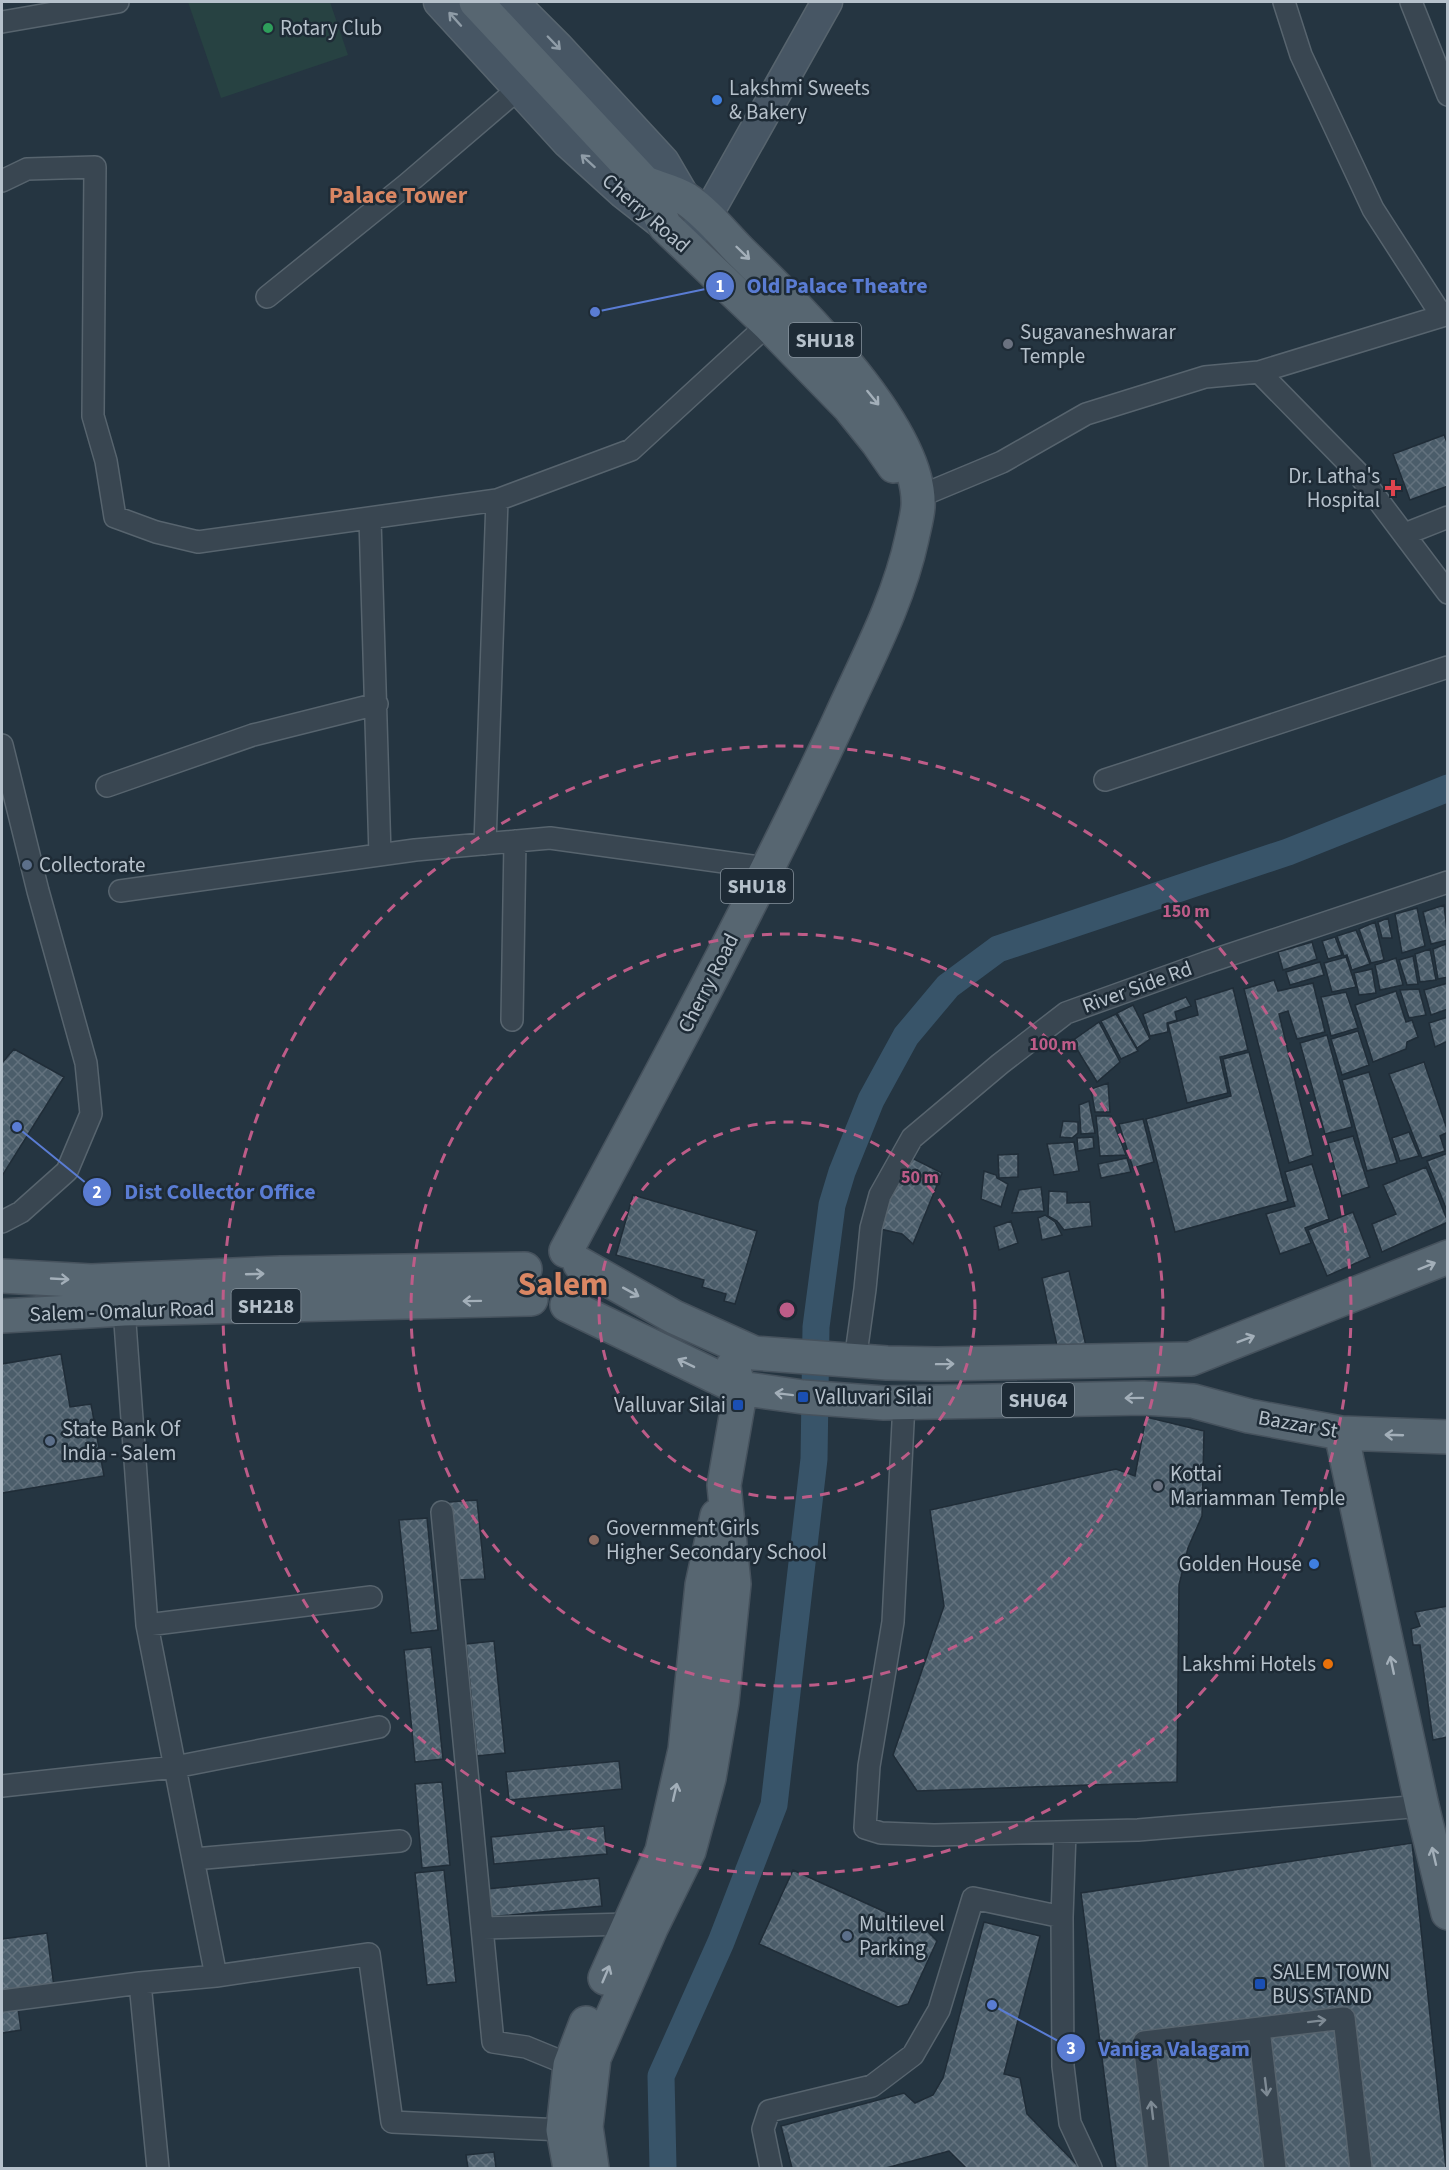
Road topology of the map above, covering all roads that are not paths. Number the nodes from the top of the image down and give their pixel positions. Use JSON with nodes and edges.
{"nodes":[{"id":1,"x":118,"y":2,"type":"edge"},
{"id":2,"x":439,"y":2,"type":"edge"},
{"id":3,"x":476,"y":2,"type":"edge"},
{"id":4,"x":513,"y":2,"type":"edge"},
{"id":5,"x":1284,"y":2,"type":"edge"},
{"id":6,"x":1411,"y":2,"type":"edge"},
{"id":7,"x":824,"y":4,"type":"edge"},
{"id":8,"x":2,"y":22,"type":"edge"},
{"id":9,"x":518,"y":89,"type":"junction"},
{"id":10,"x":1448,"y":95,"type":"edge"},
{"id":11,"x":2,"y":181,"type":"edge"},
{"id":12,"x":645,"y":183,"type":"junction"},
{"id":13,"x":695,"y":208,"type":"junction"},
{"id":14,"x":674,"y":235,"type":"junction"},
{"id":15,"x":267,"y":297,"type":"dead end"},
{"id":16,"x":793,"y":302,"type":"junction"},
{"id":17,"x":1445,"y":314,"type":"edge"},
{"id":18,"x":768,"y":324,"type":"junction"},
{"id":19,"x":1259,"y":372,"type":"junction"},
{"id":20,"x":497,"y":500,"type":"junction"},
{"id":21,"x":918,"y":503,"type":"junction"},
{"id":22,"x":1448,"y":517,"type":"edge"},
{"id":23,"x":370,"y":519,"type":"junction"},
{"id":24,"x":1405,"y":534,"type":"junction"},
{"id":25,"x":1448,"y":593,"type":"edge"},
{"id":26,"x":1448,"y":667,"type":"edge"},
{"id":27,"x":376,"y":704,"type":"junction"},
{"id":28,"x":2,"y":745,"type":"edge"},
{"id":29,"x":1105,"y":780,"type":"dead end"},
{"id":30,"x":107,"y":786,"type":"dead end"},
{"id":31,"x":515,"y":841,"type":"junction"},
{"id":32,"x":485,"y":844,"type":"junction"},
{"id":33,"x":380,"y":855,"type":"junction"},
{"id":34,"x":766,"y":868,"type":"junction"},
{"id":35,"x":1448,"y":882,"type":"edge"},
{"id":36,"x":120,"y":891,"type":"dead end"},
{"id":37,"x":512,"y":1020,"type":"dead end"},
{"id":38,"x":2,"y":1222,"type":"edge"},
{"id":39,"x":1448,"y":1257,"type":"edge"},
{"id":40,"x":573,"y":1258,"type":"junction"},
{"id":41,"x":2,"y":1276,"type":"edge"},
{"id":42,"x":528,"y":1284,"type":"junction"},
{"id":43,"x":567,"y":1305,"type":"junction"},
{"id":44,"x":124,"y":1309,"type":"junction"},
{"id":45,"x":2,"y":1316,"type":"edge"},
{"id":46,"x":739,"y":1346,"type":"junction"},
{"id":47,"x":1191,"y":1359,"type":"junction"},
{"id":48,"x":871,"y":1362,"type":"junction"},
{"id":49,"x":739,"y":1388,"type":"junction"},
{"id":50,"x":1193,"y":1401,"type":"junction"},
{"id":51,"x":894,"y":1403,"type":"junction"},
{"id":52,"x":1341,"y":1433,"type":"junction"},
{"id":53,"x":1448,"y":1437,"type":"edge"},
{"id":54,"x":442,"y":1512,"type":"dead end"},
{"id":55,"x":718,"y":1585,"type":"junction"},
{"id":56,"x":371,"y":1597,"type":"dead end"},
{"id":57,"x":147,"y":1625,"type":"junction"},
{"id":58,"x":379,"y":1726,"type":"dead end"},
{"id":59,"x":175,"y":1767,"type":"junction"},
{"id":60,"x":2,"y":1786,"type":"edge"},
{"id":61,"x":1422,"y":1806,"type":"junction"},
{"id":62,"x":1065,"y":1832,"type":"junction"},
{"id":63,"x":400,"y":1841,"type":"dead end"},
{"id":64,"x":194,"y":1859,"type":"junction"},
{"id":65,"x":1448,"y":1912,"type":"edge"},
{"id":66,"x":1062,"y":1917,"type":"junction"},
{"id":67,"x":627,"y":1924,"type":"junction"},
{"id":68,"x":483,"y":1928,"type":"junction"},
{"id":69,"x":216,"y":1976,"type":"junction"},
{"id":70,"x":140,"y":1983,"type":"junction"},
{"id":71,"x":2,"y":2001,"type":"edge"},
{"id":72,"x":1259,"y":2029,"type":"junction"},
{"id":73,"x":570,"y":2066,"type":"junction"},
{"id":74,"x":563,"y":2130,"type":"junction"},
{"id":75,"x":158,"y":2169,"type":"edge"},
{"id":76,"x":570,"y":2169,"type":"edge"},
{"id":77,"x":592,"y":2169,"type":"edge"},
{"id":78,"x":771,"y":2169,"type":"edge"},
{"id":79,"x":1091,"y":2169,"type":"edge"},
{"id":80,"x":1158,"y":2169,"type":"edge"},
{"id":81,"x":1275,"y":2169,"type":"edge"},
{"id":82,"x":1361,"y":2169,"type":"edge"}],
"edges":[{"from":1,"to":8,"type":"street"},
{"from":9,"to":2,"type":"street","name":"Cherry Road","one_way":true},
{"from":3,"to":12,"type":"main road"},
{"from":4,"to":13,"type":"street","one_way":true},
{"from":5,"to":17,"type":"street"},
{"from":6,"to":10,"type":"street"},
{"from":7,"to":13,"type":"street"},
{"from":14,"to":9,"type":"street","name":"Cherry Road","one_way":true},
{"from":9,"to":15,"type":"street"},
{"from":11,"to":23,"type":"street"},
{"from":12,"to":13,"type":"main road"},
{"from":12,"to":14,"type":"main road"},
{"from":13,"to":14,"type":"street"},
{"from":13,"to":16,"type":"main road","name":"Cherry Road","number":"SHU18","one_way":true},
{"from":14,"to":18,"type":"main road","name":"Cherry Road"},
{"from":16,"to":18,"type":"street"},
{"from":16,"to":21,"type":"main road","name":"Cherry Road","number":"SHU18","one_way":true},
{"from":17,"to":19,"type":"street"},
{"from":18,"to":20,"type":"street"},
{"from":18,"to":21,"type":"main road","name":"Cherry Road"},
{"from":19,"to":21,"type":"street"},
{"from":19,"to":24,"type":"street"},
{"from":20,"to":23,"type":"street"},
{"from":20,"to":32,"type":"street"},
{"from":21,"to":34,"type":"main road","name":"Cherry Road","number":"SHU18"},
{"from":22,"to":24,"type":"street"},
{"from":23,"to":27,"type":"street"},
{"from":24,"to":25,"type":"street"},
{"from":26,"to":29,"type":"street"},
{"from":27,"to":30,"type":"street"},
{"from":27,"to":33,"type":"street"},
{"from":28,"to":38,"type":"street"},
{"from":31,"to":32,"type":"street"},
{"from":31,"to":34,"type":"street"},
{"from":31,"to":37,"type":"street"},
{"from":32,"to":33,"type":"street"},
{"from":33,"to":36,"type":"street"},
{"from":34,"to":40,"type":"main road","name":"Cherry Road","number":"SHU18"},
{"from":35,"to":48,"type":"street","name":"River Side Rd"},
{"from":47,"to":39,"type":"main road","one_way":true},
{"from":40,"to":42,"type":"main road"},
{"from":40,"to":43,"type":"main road"},
{"from":40,"to":46,"type":"main road","one_way":true},
{"from":41,"to":42,"type":"main road","name":"Salem - Omalur Road","number":"SH218","one_way":true},
{"from":42,"to":43,"type":"main road"},
{"from":42,"to":44,"type":"main road","name":"Salem - Omalur Road","number":"SH218","one_way":true},
{"from":49,"to":43,"type":"main road","one_way":true},
{"from":44,"to":45,"type":"main road","name":"Salem - Omalur Road","number":"SH218"},
{"from":44,"to":57,"type":"street"},
{"from":46,"to":48,"type":"main road"},
{"from":46,"to":49,"type":"main road"},
{"from":48,"to":47,"type":"main road","one_way":true},
{"from":47,"to":50,"type":"main road"},
{"from":51,"to":49,"type":"main road","number":"SHU64","one_way":true},
{"from":49,"to":55,"type":"main road"},
{"from":50,"to":51,"type":"main road","number":"SHU64","one_way":true},
{"from":50,"to":52,"type":"main road","name":"Bazzar St"},
{"from":51,"to":62,"type":"street"},
{"from":53,"to":52,"type":"main road","name":"Bazzar St","one_way":true},
{"from":61,"to":52,"type":"main road","one_way":true},
{"from":54,"to":68,"type":"street"},
{"from":67,"to":55,"type":"main road","one_way":true},
{"from":55,"to":77,"type":"main road"},
{"from":56,"to":57,"type":"street"},
{"from":57,"to":59,"type":"street"},
{"from":58,"to":59,"type":"street"},
{"from":59,"to":60,"type":"street"},
{"from":59,"to":64,"type":"street"},
{"from":61,"to":62,"type":"street"},
{"from":65,"to":61,"type":"main road","one_way":true},
{"from":62,"to":66,"type":"street"},
{"from":63,"to":64,"type":"street"},
{"from":64,"to":69,"type":"street"},
{"from":66,"to":78,"type":"street"},
{"from":66,"to":79,"type":"street"},
{"from":67,"to":68,"type":"street"},
{"from":73,"to":67,"type":"main road","one_way":true},
{"from":68,"to":73,"type":"street"},
{"from":69,"to":70,"type":"street"},
{"from":69,"to":74,"type":"street"},
{"from":70,"to":71,"type":"street"},
{"from":70,"to":75,"type":"street"},
{"from":80,"to":72,"type":"street","one_way":true},
{"from":72,"to":81,"type":"street","one_way":true},
{"from":72,"to":82,"type":"street","one_way":true},
{"from":73,"to":74,"type":"main road"},
{"from":74,"to":76,"type":"main road"}]}
